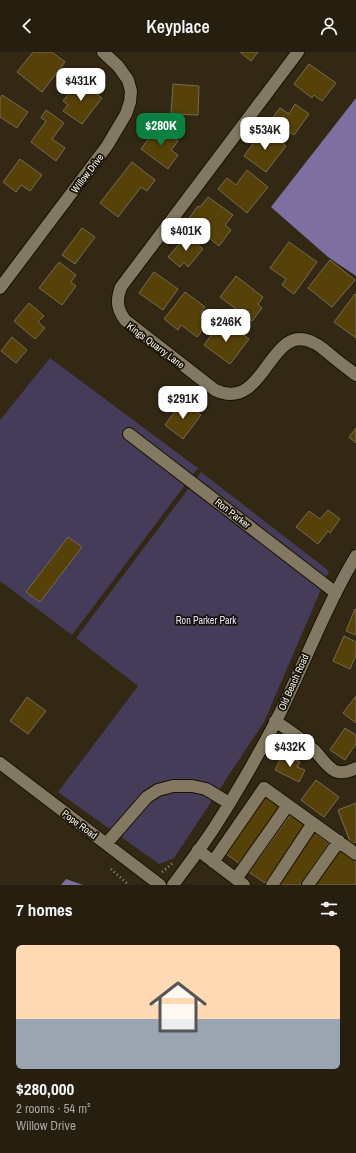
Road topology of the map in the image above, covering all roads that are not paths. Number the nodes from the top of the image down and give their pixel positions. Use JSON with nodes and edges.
{"nodes":[{"id":1,"x":103,"y":52,"type":"edge"},
{"id":2,"x":298,"y":52,"type":"edge"},
{"id":3,"x":0,"y":288,"type":"edge"},
{"id":4,"x":356,"y":375,"type":"edge"},
{"id":5,"x":129,"y":434,"type":"dead end"},
{"id":6,"x":356,"y":556,"type":"edge"},
{"id":7,"x":336,"y":593,"type":"junction"},
{"id":8,"x":275,"y":721,"type":"junction"},
{"id":9,"x":0,"y":763,"type":"edge"},
{"id":10,"x":356,"y":768,"type":"edge"},
{"id":11,"x":239,"y":786,"type":"junction"},
{"id":12,"x":256,"y":798,"type":"junction"},
{"id":13,"x":229,"y":803,"type":"junction"},
{"id":14,"x":288,"y":805,"type":"junction"},
{"id":15,"x":313,"y":823,"type":"junction"},
{"id":16,"x":339,"y":841,"type":"junction"},
{"id":17,"x":106,"y":844,"type":"junction"},
{"id":18,"x":198,"y":850,"type":"junction"},
{"id":19,"x":356,"y":854,"type":"edge"},
{"id":20,"x":213,"y":862,"type":"junction"},
{"id":21,"x":240,"y":882,"type":"edge"},
{"id":22,"x":160,"y":885,"type":"edge"},
{"id":23,"x":173,"y":885,"type":"edge"},
{"id":24,"x":272,"y":885,"type":"edge"},
{"id":25,"x":308,"y":885,"type":"edge"}],
"edges":[{"from":1,"to":3,"type":"street","name":"Willow Drive"},
{"from":2,"to":4,"type":"street","name":"Kings Quarry Lane"},
{"from":5,"to":7,"type":"street","name":"Ron Parker"},
{"from":6,"to":7,"type":"street","name":"Old Beach Road"},
{"from":7,"to":8,"type":"street","name":"Old Beach Road"},
{"from":8,"to":10,"type":"street"},
{"from":8,"to":11,"type":"street","name":"Old Beach Road"},
{"from":9,"to":17,"type":"street","name":"Pope Road"},
{"from":11,"to":12,"type":"street"},
{"from":11,"to":13,"type":"street","name":"Old Beach Road"},
{"from":12,"to":14,"type":"street"},
{"from":12,"to":20,"type":"street"},
{"from":13,"to":17,"type":"street"},
{"from":13,"to":18,"type":"street","name":"Old Beach Road"},
{"from":14,"to":15,"type":"street"},
{"from":14,"to":21,"type":"street"},
{"from":15,"to":16,"type":"street"},
{"from":15,"to":24,"type":"street"},
{"from":16,"to":19,"type":"street"},
{"from":16,"to":25,"type":"street"},
{"from":17,"to":22,"type":"street","name":"Pope Road"},
{"from":18,"to":20,"type":"street"},
{"from":18,"to":23,"type":"street","name":"Old Beach Road"},
{"from":20,"to":21,"type":"street"}]}
